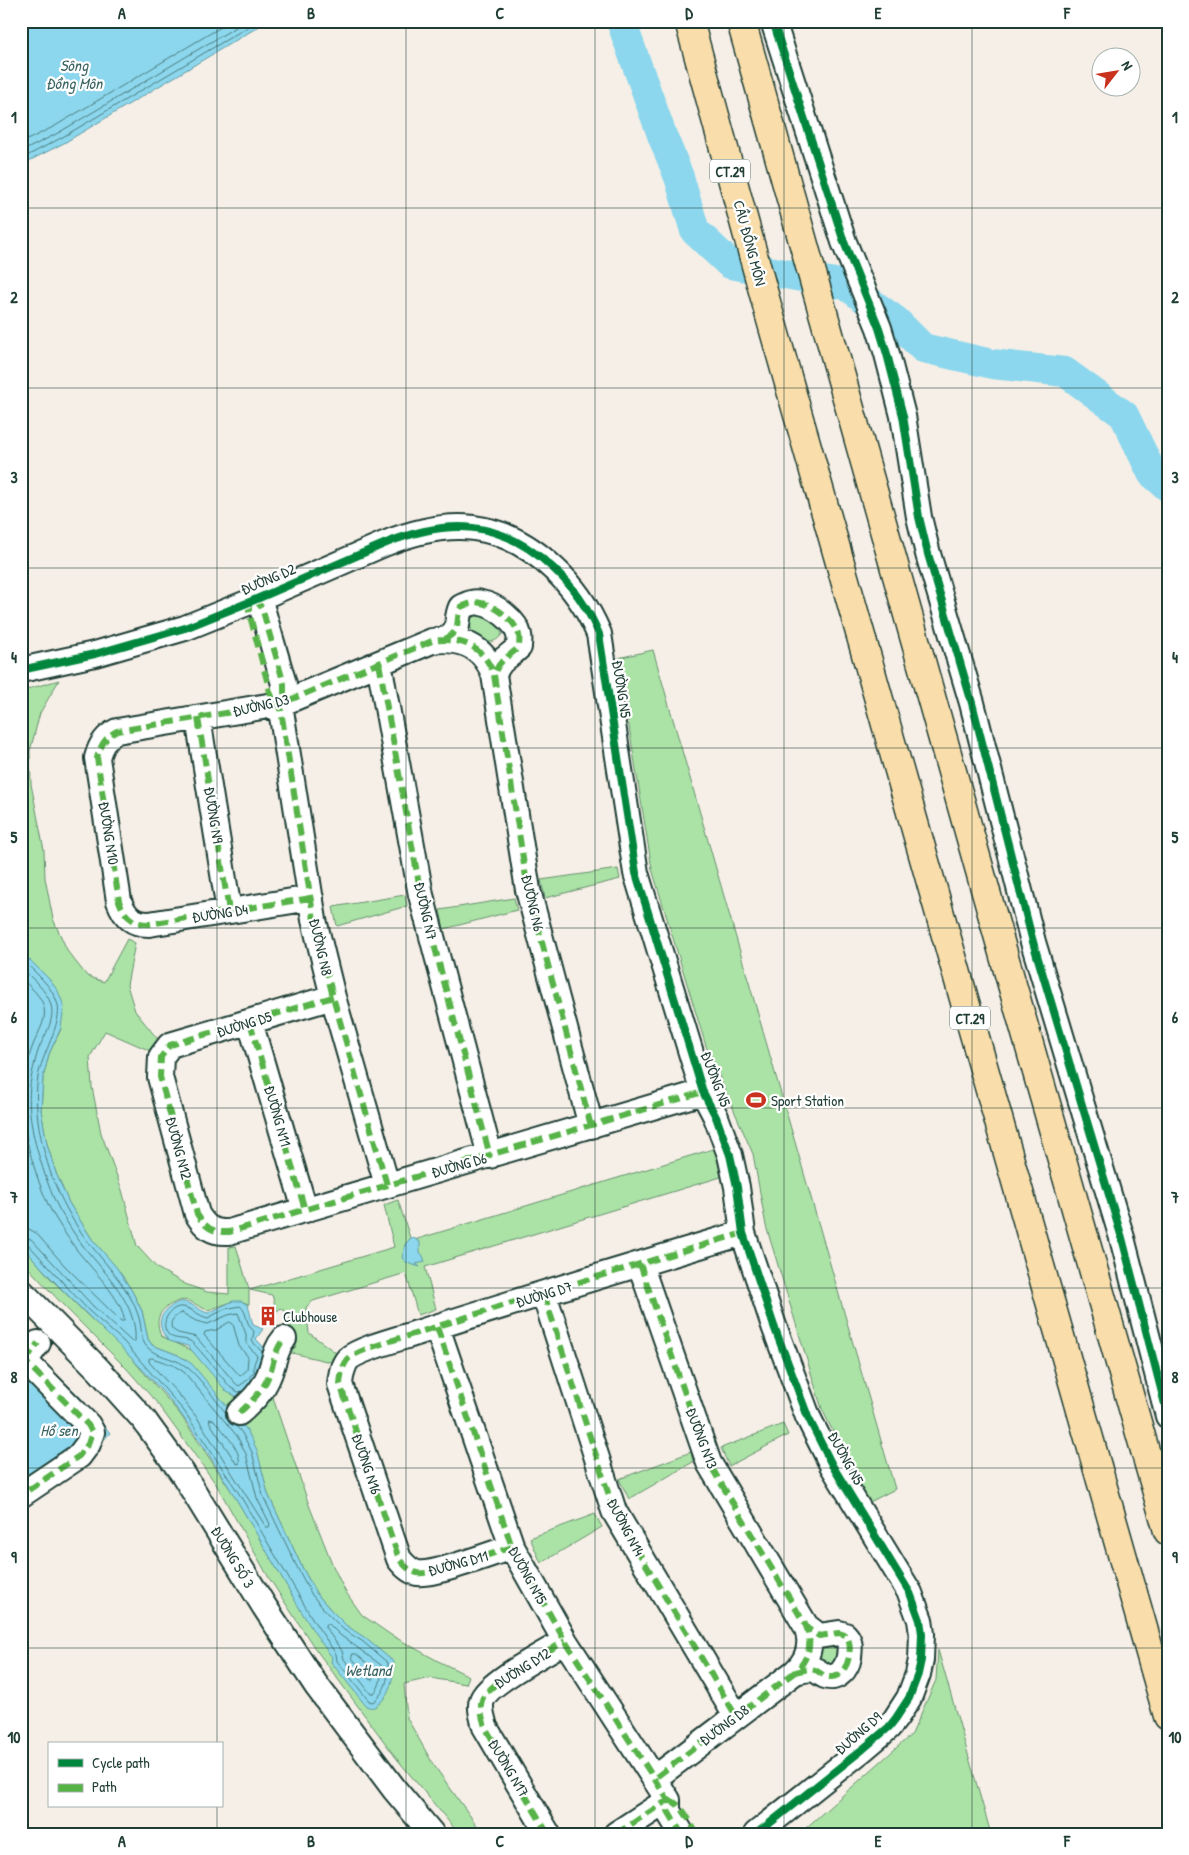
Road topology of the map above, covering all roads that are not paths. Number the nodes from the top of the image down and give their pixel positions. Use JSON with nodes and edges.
{"nodes":[{"id":1,"x":689,"y":21,"type":"edge"},
{"id":2,"x":741,"y":21,"type":"edge"},
{"id":3,"x":773,"y":21,"type":"edge"},
{"id":4,"x":523,"y":544,"type":"joint"},
{"id":5,"x":252,"y":601,"type":"junction"},
{"id":6,"x":445,"y":639,"type":"junction"},
{"id":7,"x":379,"y":663,"type":"junction"},
{"id":8,"x":21,"y":670,"type":"edge"},
{"id":9,"x":494,"y":675,"type":"junction"},
{"id":10,"x":280,"y":704,"type":"junction"},
{"id":11,"x":198,"y":718,"type":"junction"},
{"id":12,"x":102,"y":744,"type":"joint"},
{"id":13,"x":311,"y":898,"type":"junction"},
{"id":14,"x":229,"y":911,"type":"junction"},
{"id":15,"x":130,"y":919,"type":"joint"},
{"id":16,"x":333,"y":997,"type":"junction"},
{"id":17,"x":250,"y":1022,"type":"junction"},
{"id":18,"x":161,"y":1057,"type":"joint"},
{"id":19,"x":703,"y":1092,"type":"junction"},
{"id":20,"x":590,"y":1126,"type":"junction"},
{"id":21,"x":490,"y":1156,"type":"junction"},
{"id":22,"x":387,"y":1185,"type":"junction"},
{"id":23,"x":305,"y":1210,"type":"junction"},
{"id":24,"x":214,"y":1231,"type":"joint"},
{"id":25,"x":743,"y":1233,"type":"junction"},
{"id":26,"x":640,"y":1264,"type":"junction"},
{"id":27,"x":21,"y":1291,"type":"edge"},
{"id":28,"x":544,"y":1294,"type":"junction"},
{"id":29,"x":437,"y":1327,"type":"junction"},
{"id":30,"x":284,"y":1339,"type":"dead end"},
{"id":31,"x":28,"y":1353,"type":"edge"},
{"id":32,"x":348,"y":1360,"type":"joint"},
{"id":33,"x":239,"y":1413,"type":"dead end"},
{"id":34,"x":1168,"y":1416,"type":"edge"},
{"id":35,"x":21,"y":1495,"type":"edge"},
{"id":36,"x":1168,"y":1531,"type":"edge"},
{"id":37,"x":512,"y":1547,"type":"junction"},
{"id":38,"x":405,"y":1567,"type":"joint"},
{"id":39,"x":920,"y":1620,"type":"joint"},
{"id":40,"x":806,"y":1626,"type":"junction"},
{"id":41,"x":566,"y":1641,"type":"junction"},
{"id":42,"x":795,"y":1672,"type":"junction"},
{"id":43,"x":482,"y":1699,"type":"joint"},
{"id":44,"x":736,"y":1716,"type":"junction"},
{"id":45,"x":1168,"y":1716,"type":"edge"},
{"id":46,"x":654,"y":1778,"type":"junction"},
{"id":47,"x":668,"y":1800,"type":"junction"},
{"id":48,"x":432,"y":1834,"type":"edge"},
{"id":49,"x":548,"y":1834,"type":"edge"},
{"id":50,"x":616,"y":1834,"type":"edge"},
{"id":51,"x":682,"y":1834,"type":"edge"},
{"id":52,"x":697,"y":1834,"type":"edge"},
{"id":53,"x":756,"y":1834,"type":"edge"}],
"edges":[{"from":1,"to":45,"type":"highway","name":"CẦU ĐỒNG MÔN","number":"CT.29"},
{"from":2,"to":36,"type":"highway"},
{"from":3,"to":34,"type":"street"},
{"from":4,"to":5,"type":"street","name":"ĐƯỜNG D2"},
{"from":4,"to":19,"type":"street","name":"ĐƯỜNG N5"},
{"from":5,"to":8,"type":"street","name":"ĐƯỜNG D2"},
{"from":5,"to":10,"type":"street","name":"ĐƯỜNG N8"},
{"from":6,"to":7,"type":"street","name":"ĐƯỜNG D3"},
{"from":6,"to":9,"type":"street","name":"ĐƯỜNG N6"},
{"from":6,"to":9,"type":"street"},
{"from":7,"to":10,"type":"street","name":"ĐƯỜNG D3"},
{"from":7,"to":21,"type":"street","name":"ĐƯỜNG N7"},
{"from":9,"to":20,"type":"street","name":"ĐƯỜNG N6"},
{"from":10,"to":11,"type":"street","name":"ĐƯỜNG D3"},
{"from":10,"to":13,"type":"street","name":"ĐƯỜNG N8"},
{"from":11,"to":12,"type":"street","name":"ĐƯỜNG D3"},
{"from":11,"to":14,"type":"street","name":"ĐƯỜNG N9"},
{"from":12,"to":15,"type":"street","name":"ĐƯỜNG N10"},
{"from":13,"to":14,"type":"street","name":"ĐƯỜNG D4"},
{"from":13,"to":16,"type":"street","name":"ĐƯỜNG N8"},
{"from":14,"to":15,"type":"street","name":"ĐƯỜNG D4"},
{"from":16,"to":17,"type":"street","name":"ĐƯỜNG D5"},
{"from":16,"to":22,"type":"street","name":"ĐƯỜNG N8"},
{"from":17,"to":18,"type":"street","name":"ĐƯỜNG D5"},
{"from":17,"to":23,"type":"street","name":"ĐƯỜNG N11"},
{"from":18,"to":24,"type":"street","name":"ĐƯỜNG N12"},
{"from":19,"to":20,"type":"street","name":"ĐƯỜNG D6"},
{"from":19,"to":25,"type":"street","name":"ĐƯỜNG N5"},
{"from":20,"to":21,"type":"street","name":"ĐƯỜNG D6"},
{"from":21,"to":22,"type":"street","name":"ĐƯỜNG D6"},
{"from":22,"to":23,"type":"street","name":"ĐƯỜNG D6"},
{"from":23,"to":24,"type":"street","name":"ĐƯỜNG D6"},
{"from":25,"to":26,"type":"street","name":"ĐƯỜNG D7"},
{"from":25,"to":39,"type":"street","name":"ĐƯỜNG N5"},
{"from":26,"to":28,"type":"street","name":"ĐƯỜNG D7"},
{"from":26,"to":40,"type":"street","name":"ĐƯỜNG N13"},
{"from":27,"to":48,"type":"street","name":"ĐƯỜNG SỐ 3"},
{"from":28,"to":29,"type":"street","name":"ĐƯỜNG D7"},
{"from":28,"to":44,"type":"street","name":"ĐƯỜNG N14"},
{"from":29,"to":32,"type":"street","name":"ĐƯỜNG D7"},
{"from":29,"to":37,"type":"street","name":"ĐƯỜNG N15"},
{"from":30,"to":33,"type":"street"},
{"from":31,"to":35,"type":"street"},
{"from":32,"to":38,"type":"street","name":"ĐƯỜNG N16"},
{"from":37,"to":38,"type":"street","name":"ĐƯỜNG D11"},
{"from":37,"to":41,"type":"street","name":"ĐƯỜNG N15"},
{"from":39,"to":53,"type":"street","name":"ĐƯỜNG D9"},
{"from":40,"to":42,"type":"street","name":"ĐƯỜNG N13"},
{"from":40,"to":42,"type":"street"},
{"from":41,"to":43,"type":"street","name":"ĐƯỜNG D12"},
{"from":41,"to":46,"type":"street","name":"ĐƯỜNG N15"},
{"from":42,"to":44,"type":"street","name":"ĐƯỜNG D8"},
{"from":43,"to":49,"type":"street","name":"ĐƯỜNG N17"},
{"from":44,"to":46,"type":"street","name":"ĐƯỜNG D8"},
{"from":46,"to":47,"type":"street","name":"ĐƯỜNG N15"},
{"from":47,"to":50,"type":"street"},
{"from":47,"to":51,"type":"street","name":"ĐƯỜNG N15"},
{"from":47,"to":52,"type":"street","name":"ĐƯỜNG N15"}]}
